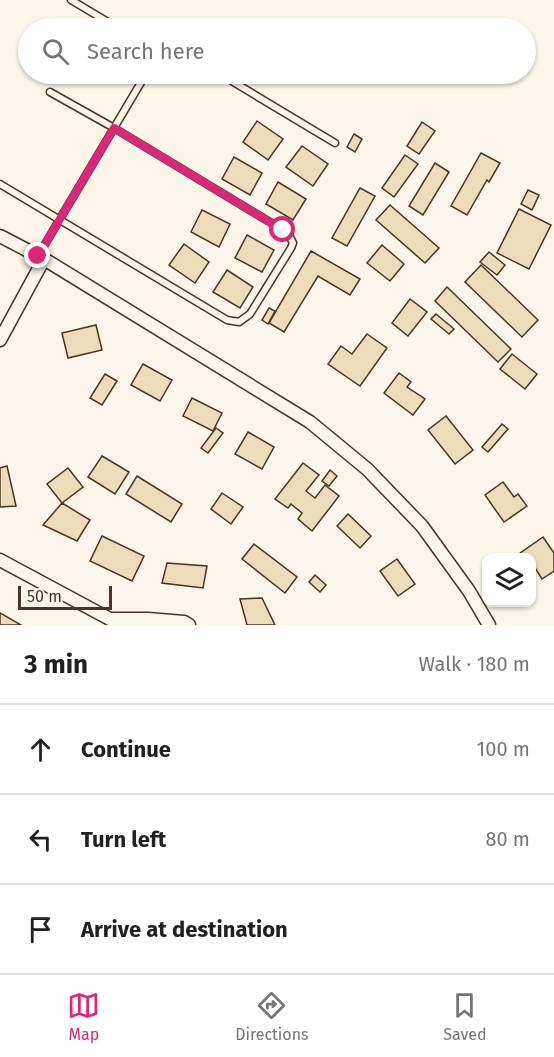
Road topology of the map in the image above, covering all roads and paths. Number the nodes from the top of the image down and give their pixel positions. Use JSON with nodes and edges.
{"nodes":[{"id":1,"x":70,"y":0,"type":"edge"},
{"id":2,"x":101,"y":18,"type":"edge"},
{"id":3,"x":140,"y":84,"type":"edge"},
{"id":4,"x":237,"y":84,"type":"edge"},
{"id":5,"x":50,"y":92,"type":"dead end"},
{"id":6,"x":114,"y":128,"type":"junction"},
{"id":7,"x":335,"y":143,"type":"dead end"},
{"id":8,"x":0,"y":184,"type":"edge"},
{"id":9,"x":59,"y":220,"type":"junction"},
{"id":10,"x":0,"y":236,"type":"edge"},
{"id":11,"x":41,"y":258,"type":"junction"},
{"id":12,"x":0,"y":340,"type":"edge"},
{"id":13,"x":0,"y":560,"type":"edge"},
{"id":14,"x":117,"y":622,"type":"edge"},
{"id":15,"x":189,"y":625,"type":"edge"},
{"id":16,"x":489,"y":625,"type":"edge"}],
"edges":[{"from":1,"to":2,"type":"lane"},
{"from":3,"to":6,"type":"lane"},
{"from":4,"to":7,"type":"lane"},
{"from":5,"to":6,"type":"lane"},
{"from":6,"to":9,"type":"lane"},
{"from":6,"to":9,"type":"lane"},
{"from":8,"to":9,"type":"lane"},
{"from":9,"to":11,"type":"lane"},
{"from":10,"to":11,"type":"street"},
{"from":11,"to":12,"type":"street"},
{"from":11,"to":16,"type":"street"},
{"from":13,"to":14,"type":"street"},
{"from":14,"to":15,"type":"street"}]}
